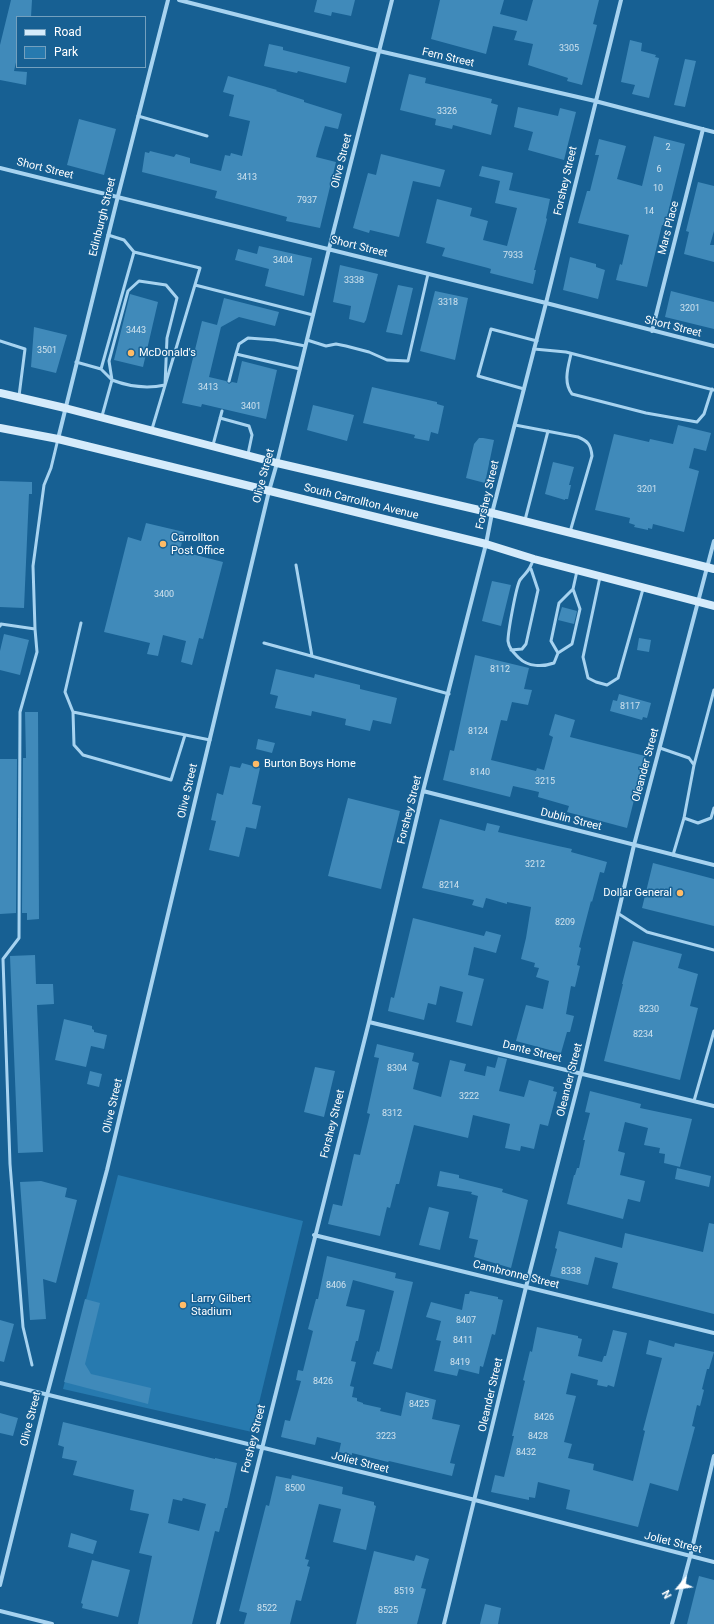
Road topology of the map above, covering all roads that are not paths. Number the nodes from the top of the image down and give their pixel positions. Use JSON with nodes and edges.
{"nodes":[{"id":1,"x":168,"y":0,"type":"edge"},
{"id":2,"x":179,"y":0,"type":"edge"},
{"id":3,"x":392,"y":0,"type":"edge"},
{"id":4,"x":621,"y":0,"type":"edge"},
{"id":5,"x":379,"y":51,"type":"junction"},
{"id":6,"x":595,"y":101,"type":"junction"},
{"id":7,"x":138,"y":116,"type":"junction"},
{"id":8,"x":703,"y":129,"type":"junction"},
{"id":9,"x":714,"y":132,"type":"edge"},
{"id":10,"x":207,"y":136,"type":"dead end"},
{"id":11,"x":0,"y":168,"type":"edge"},
{"id":12,"x":118,"y":196,"type":"junction"},
{"id":13,"x":108,"y":235,"type":"junction"},
{"id":14,"x":329,"y":249,"type":"junction"},
{"id":15,"x":134,"y":252,"type":"junction"},
{"id":16,"x":428,"y":274,"type":"junction"},
{"id":17,"x":195,"y":285,"type":"junction"},
{"id":18,"x":546,"y":303,"type":"junction"},
{"id":19,"x":313,"y":315,"type":"junction"},
{"id":20,"x":652,"y":331,"type":"junction"},
{"id":21,"x":307,"y":340,"type":"junction"},
{"id":22,"x":0,"y":341,"type":"edge"},
{"id":23,"x":537,"y":341,"type":"junction"},
{"id":24,"x":305,"y":346,"type":"junction"},
{"id":25,"x":714,"y":346,"type":"edge"},
{"id":26,"x":534,"y":349,"type":"junction"},
{"id":27,"x":236,"y":354,"type":"junction"},
{"id":28,"x":571,"y":354,"type":"junction"},
{"id":29,"x":76,"y":362,"type":"junction"},
{"id":30,"x":101,"y":368,"type":"junction"},
{"id":31,"x":300,"y":369,"type":"junction"},
{"id":32,"x":112,"y":380,"type":"junction"},
{"id":33,"x":229,"y":381,"type":"dead end"},
{"id":34,"x":165,"y":385,"type":"junction"},
{"id":35,"x":524,"y":389,"type":"junction"},
{"id":36,"x":713,"y":390,"type":"edge"},
{"id":37,"x":0,"y":393,"type":"edge"},
{"id":38,"x":19,"y":398,"type":"junction"},
{"id":39,"x":65,"y":408,"type":"junction"},
{"id":40,"x":222,"y":411,"type":"dead end"},
{"id":41,"x":102,"y":418,"type":"junction"},
{"id":42,"x":220,"y":418,"type":"junction"},
{"id":43,"x":515,"y":425,"type":"junction"},
{"id":44,"x":0,"y":428,"type":"edge"},
{"id":45,"x":152,"y":431,"type":"junction"},
{"id":46,"x":548,"y":431,"type":"junction"},
{"id":47,"x":58,"y":439,"type":"junction"},
{"id":48,"x":213,"y":446,"type":"junction"},
{"id":49,"x":248,"y":456,"type":"junction"},
{"id":50,"x":277,"y":463,"type":"junction"},
{"id":51,"x":269,"y":491,"type":"junction"},
{"id":52,"x":492,"y":513,"type":"junction"},
{"id":53,"x":525,"y":521,"type":"junction"},
{"id":54,"x":570,"y":532,"type":"junction"},
{"id":55,"x":714,"y":541,"type":"edge"},
{"id":56,"x":486,"y":544,"type":"junction"},
{"id":57,"x":534,"y":559,"type":"junction"},
{"id":58,"x":296,"y":565,"type":"dead end"},
{"id":59,"x":711,"y":568,"type":"edge"},
{"id":60,"x":531,"y":569,"type":"junction"},
{"id":61,"x":577,"y":570,"type":"junction"},
{"id":62,"x":600,"y":576,"type":"junction"},
{"id":63,"x":644,"y":587,"type":"junction"},
{"id":64,"x":573,"y":589,"type":"junction"},
{"id":65,"x":699,"y":602,"type":"junction"},
{"id":66,"x":714,"y":606,"type":"edge"},
{"id":67,"x":81,"y":623,"type":"dead end"},
{"id":68,"x":0,"y":626,"type":"edge"},
{"id":69,"x":34,"y":629,"type":"junction"},
{"id":70,"x":264,"y":643,"type":"dead end"},
{"id":71,"x":511,"y":650,"type":"junction"},
{"id":72,"x":558,"y":653,"type":"junction"},
{"id":73,"x":312,"y":656,"type":"junction"},
{"id":74,"x":714,"y":690,"type":"edge"},
{"id":75,"x":449,"y":694,"type":"junction"},
{"id":76,"x":73,"y":712,"type":"junction"},
{"id":77,"x":185,"y":735,"type":"junction"},
{"id":78,"x":210,"y":740,"type":"junction"},
{"id":79,"x":660,"y":748,"type":"junction"},
{"id":80,"x":694,"y":764,"type":"junction"},
{"id":81,"x":423,"y":791,"type":"junction"},
{"id":82,"x":714,"y":808,"type":"edge"},
{"id":83,"x":684,"y":818,"type":"junction"},
{"id":84,"x":634,"y":845,"type":"junction"},
{"id":85,"x":673,"y":855,"type":"junction"},
{"id":86,"x":714,"y":865,"type":"edge"},
{"id":87,"x":619,"y":914,"type":"junction"},
{"id":88,"x":714,"y":950,"type":"edge"},
{"id":89,"x":368,"y":1022,"type":"junction"},
{"id":90,"x":714,"y":1031,"type":"edge"},
{"id":91,"x":581,"y":1073,"type":"junction"},
{"id":92,"x":694,"y":1102,"type":"junction"},
{"id":93,"x":714,"y":1106,"type":"edge"},
{"id":94,"x":314,"y":1235,"type":"junction"},
{"id":95,"x":526,"y":1287,"type":"junction"},
{"id":96,"x":714,"y":1333,"type":"edge"},
{"id":97,"x":32,"y":1365,"type":"dead end"},
{"id":98,"x":0,"y":1383,"type":"edge"},
{"id":99,"x":47,"y":1395,"type":"junction"},
{"id":100,"x":261,"y":1448,"type":"junction"},
{"id":101,"x":714,"y":1456,"type":"edge"},
{"id":102,"x":475,"y":1500,"type":"junction"},
{"id":103,"x":690,"y":1557,"type":"junction"},
{"id":104,"x":714,"y":1562,"type":"edge"},
{"id":105,"x":0,"y":1585,"type":"edge"},
{"id":106,"x":0,"y":1610,"type":"edge"},
{"id":107,"x":52,"y":1624,"type":"edge"},
{"id":108,"x":218,"y":1624,"type":"edge"},
{"id":109,"x":444,"y":1624,"type":"edge"},
{"id":110,"x":672,"y":1624,"type":"edge"}],
"edges":[{"from":1,"to":7,"type":"street","name":"Edinburgh Street"},
{"from":2,"to":5,"type":"street","name":"Fern Street"},
{"from":3,"to":5,"type":"street","name":"Olive Street"},
{"from":4,"to":6,"type":"street","name":"Forshey Street"},
{"from":5,"to":6,"type":"street","name":"Fern Street"},
{"from":5,"to":14,"type":"street","name":"Olive Street"},
{"from":6,"to":8,"type":"street","name":"Fern Street"},
{"from":6,"to":18,"type":"street","name":"Forshey Street"},
{"from":7,"to":10,"type":"lane"},
{"from":7,"to":12,"type":"street","name":"Edinburgh Street"},
{"from":8,"to":9,"type":"street","name":"Fern Street"},
{"from":8,"to":20,"type":"street","name":"Mars Place"},
{"from":11,"to":12,"type":"street","name":"Short Street"},
{"from":12,"to":13,"type":"street","name":"Edinburgh Street"},
{"from":12,"to":14,"type":"street","name":"Short Street"},
{"from":13,"to":15,"type":"lane"},
{"from":13,"to":29,"type":"street","name":"Edinburgh Street"},
{"from":14,"to":16,"type":"street","name":"Short Street"},
{"from":14,"to":19,"type":"street","name":"Olive Street"},
{"from":15,"to":17,"type":"lane"},
{"from":15,"to":30,"type":"lane"},
{"from":16,"to":18,"type":"street","name":"Short Street"},
{"from":16,"to":21,"type":"lane"},
{"from":17,"to":19,"type":"lane"},
{"from":17,"to":34,"type":"lane"},
{"from":18,"to":20,"type":"street","name":"Short Street"},
{"from":18,"to":23,"type":"street","name":"Forshey Street"},
{"from":19,"to":21,"type":"street","name":"Olive Street"},
{"from":20,"to":25,"type":"street","name":"Short Street"},
{"from":21,"to":24,"type":"street","name":"Olive Street"},
{"from":22,"to":38,"type":"lane"},
{"from":23,"to":26,"type":"street","name":"Forshey Street"},
{"from":23,"to":35,"type":"lane"},
{"from":24,"to":27,"type":"lane"},
{"from":24,"to":31,"type":"street","name":"Olive Street"},
{"from":26,"to":28,"type":"lane"},
{"from":26,"to":35,"type":"street","name":"Forshey Street"},
{"from":27,"to":31,"type":"lane"},
{"from":27,"to":33,"type":"lane"},
{"from":28,"to":36,"type":"lane"},
{"from":28,"to":36,"type":"lane"},
{"from":29,"to":30,"type":"lane"},
{"from":29,"to":39,"type":"street","name":"Edinburgh Street"},
{"from":30,"to":32,"type":"lane"},
{"from":31,"to":50,"type":"street","name":"Olive Street"},
{"from":32,"to":34,"type":"lane"},
{"from":32,"to":34,"type":"lane"},
{"from":32,"to":41,"type":"lane"},
{"from":34,"to":45,"type":"lane"},
{"from":35,"to":43,"type":"street","name":"Forshey Street"},
{"from":37,"to":38,"type":"main road","name":"South Carrollton Avenue"},
{"from":38,"to":39,"type":"main road","name":"South Carrollton Avenue"},
{"from":39,"to":41,"type":"main road","name":"South Carrollton Avenue"},
{"from":39,"to":47,"type":"street","name":"Edinburgh Street"},
{"from":40,"to":42,"type":"lane"},
{"from":41,"to":45,"type":"main road","name":"South Carrollton Avenue"},
{"from":42,"to":48,"type":"lane"},
{"from":42,"to":49,"type":"lane"},
{"from":43,"to":46,"type":"lane"},
{"from":43,"to":52,"type":"street","name":"Forshey Street"},
{"from":44,"to":47,"type":"main road","name":"South Carrollton Avenue"},
{"from":45,"to":48,"type":"main road","name":"South Carrollton Avenue"},
{"from":46,"to":53,"type":"lane"},
{"from":46,"to":54,"type":"lane"},
{"from":47,"to":51,"type":"main road","name":"South Carrollton Avenue"},
{"from":47,"to":69,"type":"lane"},
{"from":48,"to":49,"type":"main road","name":"South Carrollton Avenue"},
{"from":49,"to":50,"type":"main road","name":"South Carrollton Avenue"},
{"from":50,"to":51,"type":"street","name":"Olive Street"},
{"from":50,"to":52,"type":"main road","name":"South Carrollton Avenue"},
{"from":51,"to":56,"type":"main road","name":"South Carrollton Avenue"},
{"from":51,"to":78,"type":"street","name":"Olive Street"},
{"from":52,"to":53,"type":"main road","name":"South Carrollton Avenue"},
{"from":52,"to":56,"type":"street","name":"Forshey Street"},
{"from":53,"to":54,"type":"main road","name":"South Carrollton Avenue"},
{"from":54,"to":59,"type":"main road","name":"South Carrollton Avenue"},
{"from":55,"to":59,"type":"street","name":"Oleander Street"},
{"from":56,"to":57,"type":"main road","name":"South Carrollton Avenue"},
{"from":56,"to":75,"type":"street","name":"Forshey Street"},
{"from":57,"to":60,"type":"lane"},
{"from":57,"to":61,"type":"main road","name":"South Carrollton Avenue"},
{"from":58,"to":73,"type":"lane"},
{"from":59,"to":65,"type":"street","name":"Oleander Street"},
{"from":60,"to":71,"type":"lane"},
{"from":60,"to":71,"type":"lane"},
{"from":61,"to":62,"type":"main road","name":"South Carrollton Avenue"},
{"from":61,"to":64,"type":"lane"},
{"from":62,"to":63,"type":"main road","name":"South Carrollton Avenue"},
{"from":62,"to":63,"type":"lane"},
{"from":63,"to":65,"type":"main road","name":"South Carrollton Avenue"},
{"from":64,"to":72,"type":"lane"},
{"from":64,"to":72,"type":"lane"},
{"from":65,"to":66,"type":"main road","name":"South Carrollton Avenue"},
{"from":65,"to":79,"type":"street","name":"Oleander Street"},
{"from":67,"to":76,"type":"lane"},
{"from":68,"to":69,"type":"lane"},
{"from":69,"to":97,"type":"lane"},
{"from":70,"to":73,"type":"lane"},
{"from":71,"to":72,"type":"lane"},
{"from":73,"to":75,"type":"lane"},
{"from":74,"to":80,"type":"lane"},
{"from":75,"to":81,"type":"street","name":"Forshey Street"},
{"from":76,"to":77,"type":"lane"},
{"from":76,"to":77,"type":"lane"},
{"from":77,"to":78,"type":"lane"},
{"from":78,"to":99,"type":"street","name":"Olive Street"},
{"from":79,"to":80,"type":"lane"},
{"from":79,"to":84,"type":"street","name":"Oleander Street"},
{"from":80,"to":83,"type":"lane"},
{"from":81,"to":84,"type":"street","name":"Dublin Street"},
{"from":81,"to":89,"type":"street","name":"Forshey Street"},
{"from":82,"to":83,"type":"lane"},
{"from":83,"to":85,"type":"lane"},
{"from":84,"to":85,"type":"street","name":"Dublin Street"},
{"from":84,"to":87,"type":"street","name":"Oleander Street"},
{"from":85,"to":86,"type":"street","name":"Dublin Street"},
{"from":87,"to":88,"type":"lane"},
{"from":87,"to":91,"type":"street","name":"Oleander Street"},
{"from":89,"to":91,"type":"street","name":"Dante Street"},
{"from":89,"to":94,"type":"street","name":"Forshey Street"},
{"from":90,"to":92,"type":"lane"},
{"from":91,"to":92,"type":"street","name":"Dante Street"},
{"from":91,"to":95,"type":"street","name":"Oleander Street"},
{"from":92,"to":93,"type":"street","name":"Dante Street"},
{"from":94,"to":95,"type":"street","name":"Cambronne Street"},
{"from":94,"to":100,"type":"street","name":"Forshey Street"},
{"from":95,"to":96,"type":"street","name":"Cambronne Street"},
{"from":95,"to":102,"type":"street","name":"Oleander Street"},
{"from":98,"to":99,"type":"street","name":"Joliet Street"},
{"from":99,"to":100,"type":"street","name":"Joliet Street"},
{"from":99,"to":105,"type":"street","name":"Olive Street"},
{"from":100,"to":102,"type":"street","name":"Joliet Street"},
{"from":100,"to":108,"type":"street","name":"Forshey Street"},
{"from":101,"to":103,"type":"street"},
{"from":102,"to":103,"type":"street","name":"Joliet Street"},
{"from":102,"to":109,"type":"street","name":"Oleander Street"},
{"from":103,"to":104,"type":"street","name":"Joliet Street"},
{"from":103,"to":110,"type":"street"},
{"from":106,"to":107,"type":"street"}]}
